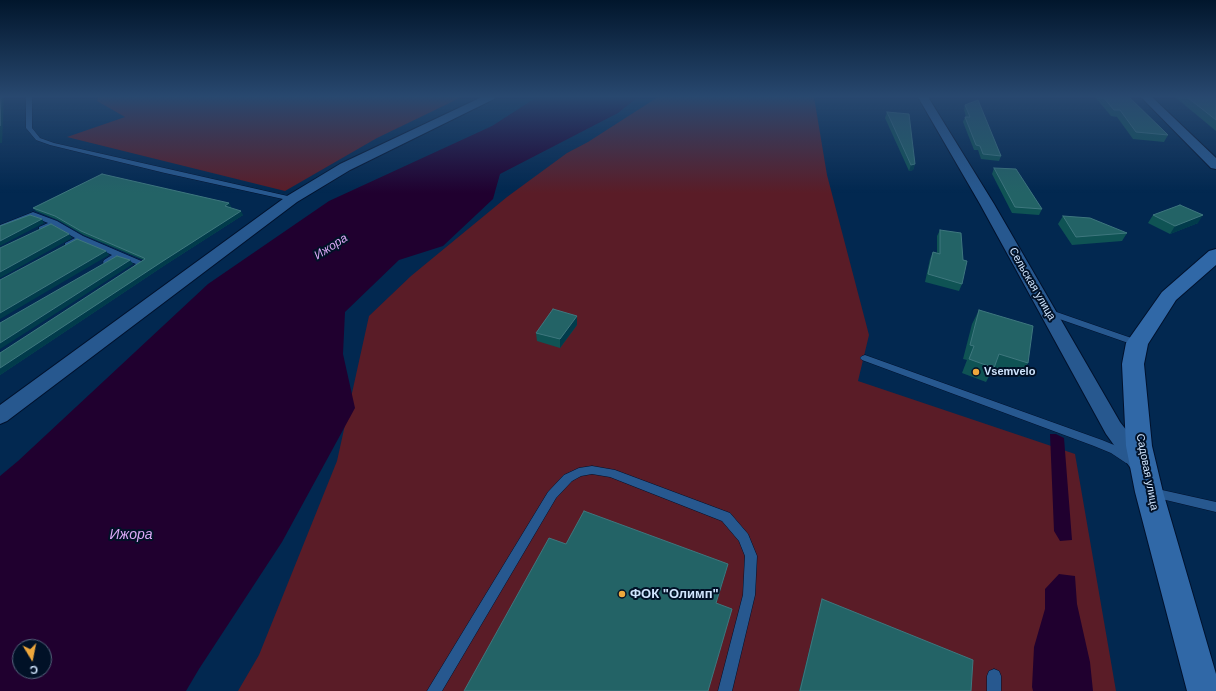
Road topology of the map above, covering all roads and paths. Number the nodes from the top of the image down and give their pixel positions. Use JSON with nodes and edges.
{"nodes":[{"id":1,"x":30,"y":129,"type":"edge"},
{"id":2,"x":424,"y":129,"type":"edge"},
{"id":3,"x":943,"y":129,"type":"edge"},
{"id":4,"x":1179,"y":129,"type":"edge"},
{"id":5,"x":1216,"y":165,"type":"edge"},
{"id":6,"x":292,"y":200,"type":"junction"},
{"id":7,"x":54,"y":223,"type":"junction"},
{"id":8,"x":0,"y":228,"type":"edge"},
{"id":9,"x":34,"y":234,"type":"edge"},
{"id":10,"x":80,"y":238,"type":"junction"},
{"id":11,"x":60,"y":249,"type":"edge"},
{"id":12,"x":118,"y":255,"type":"junction"},
{"id":13,"x":1216,"y":255,"type":"edge"},
{"id":14,"x":99,"y":267,"type":"edge"},
{"id":15,"x":129,"y":272,"type":"edge"},
{"id":16,"x":1048,"y":312,"type":"junction"},
{"id":17,"x":1138,"y":343,"type":"junction"},
{"id":18,"x":865,"y":358,"type":"dead end"},
{"id":19,"x":0,"y":416,"type":"edge"},
{"id":20,"x":1147,"y":481,"type":"junction"},
{"id":21,"x":1216,"y":507,"type":"edge"},
{"id":22,"x":994,"y":676,"type":"dead end"},
{"id":23,"x":434,"y":691,"type":"edge"},
{"id":24,"x":725,"y":691,"type":"edge"},
{"id":25,"x":994,"y":691,"type":"edge"},
{"id":26,"x":1204,"y":691,"type":"edge"}],
"edges":[{"from":1,"to":6,"type":"lane"},
{"from":2,"to":6,"type":"street"},
{"from":3,"to":16,"type":"street","name":"Сельская улица"},
{"from":4,"to":5,"type":"street"},
{"from":6,"to":19,"type":"street"},
{"from":7,"to":8,"type":"lane"},
{"from":7,"to":9,"type":"lane"},
{"from":7,"to":10,"type":"lane"},
{"from":10,"to":11,"type":"lane"},
{"from":10,"to":12,"type":"lane"},
{"from":12,"to":14,"type":"lane"},
{"from":12,"to":15,"type":"lane"},
{"from":13,"to":17,"type":"main road","name":"Садовая улица"},
{"from":16,"to":17,"type":"lane"},
{"from":16,"to":20,"type":"street","name":"Сельская улица"},
{"from":17,"to":20,"type":"main road","name":"Садовая улица"},
{"from":18,"to":20,"type":"lane"},
{"from":20,"to":21,"type":"lane"},
{"from":20,"to":26,"type":"main road","name":"Садовая улица"},
{"from":22,"to":25,"type":"lane"},
{"from":23,"to":24,"type":"lane"}]}
